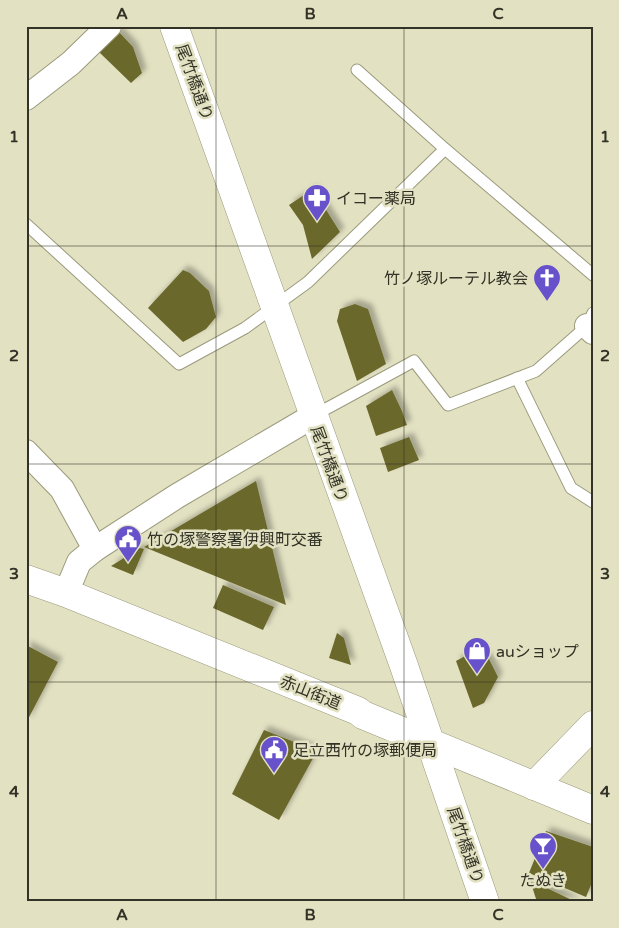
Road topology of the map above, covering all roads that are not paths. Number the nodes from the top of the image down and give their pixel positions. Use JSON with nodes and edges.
{"nodes":[{"id":1,"x":109,"y":26,"type":"edge"},
{"id":2,"x":174,"y":26,"type":"edge"},
{"id":3,"x":357,"y":70,"type":"dead end"},
{"id":4,"x":26,"y":98,"type":"edge"},
{"id":5,"x":445,"y":149,"type":"junction"},
{"id":6,"x":26,"y":224,"type":"edge"},
{"id":7,"x":593,"y":275,"type":"edge"},
{"id":8,"x":275,"y":306,"type":"junction"},
{"id":9,"x":591,"y":324,"type":"edge"},
{"id":10,"x":517,"y":378,"type":"junction"},
{"id":11,"x":313,"y":416,"type":"junction"},
{"id":12,"x":26,"y":452,"type":"edge"},
{"id":13,"x":593,"y":502,"type":"edge"},
{"id":14,"x":95,"y":549,"type":"junction"},
{"id":15,"x":26,"y":579,"type":"edge"},
{"id":16,"x":66,"y":593,"type":"junction"},
{"id":17,"x":593,"y":725,"type":"edge"},
{"id":18,"x":431,"y":744,"type":"junction"},
{"id":19,"x":534,"y":786,"type":"junction"},
{"id":20,"x":593,"y":810,"type":"edge"},
{"id":21,"x":485,"y":902,"type":"edge"}],
"edges":[{"from":1,"to":4,"type":"street"},
{"from":2,"to":8,"type":"main road","name":"尾竹橋通り"},
{"from":3,"to":5,"type":"lane"},
{"from":5,"to":7,"type":"lane"},
{"from":5,"to":8,"type":"lane"},
{"from":6,"to":8,"type":"lane"},
{"from":8,"to":11,"type":"main road","name":"尾竹橋通り"},
{"from":9,"to":10,"type":"lane"},
{"from":10,"to":11,"type":"lane"},
{"from":10,"to":13,"type":"lane"},
{"from":11,"to":14,"type":"street"},
{"from":11,"to":18,"type":"main road","name":"尾竹橋通り"},
{"from":12,"to":14,"type":"street"},
{"from":14,"to":16,"type":"street"},
{"from":15,"to":16,"type":"main road","name":"赤山街道"},
{"from":16,"to":18,"type":"main road","name":"赤山街道"},
{"from":17,"to":19,"type":"main road"},
{"from":18,"to":19,"type":"main road","name":"赤山街道"},
{"from":18,"to":21,"type":"main road","name":"尾竹橋通り"},
{"from":19,"to":20,"type":"main road","name":"赤山街道"}]}
